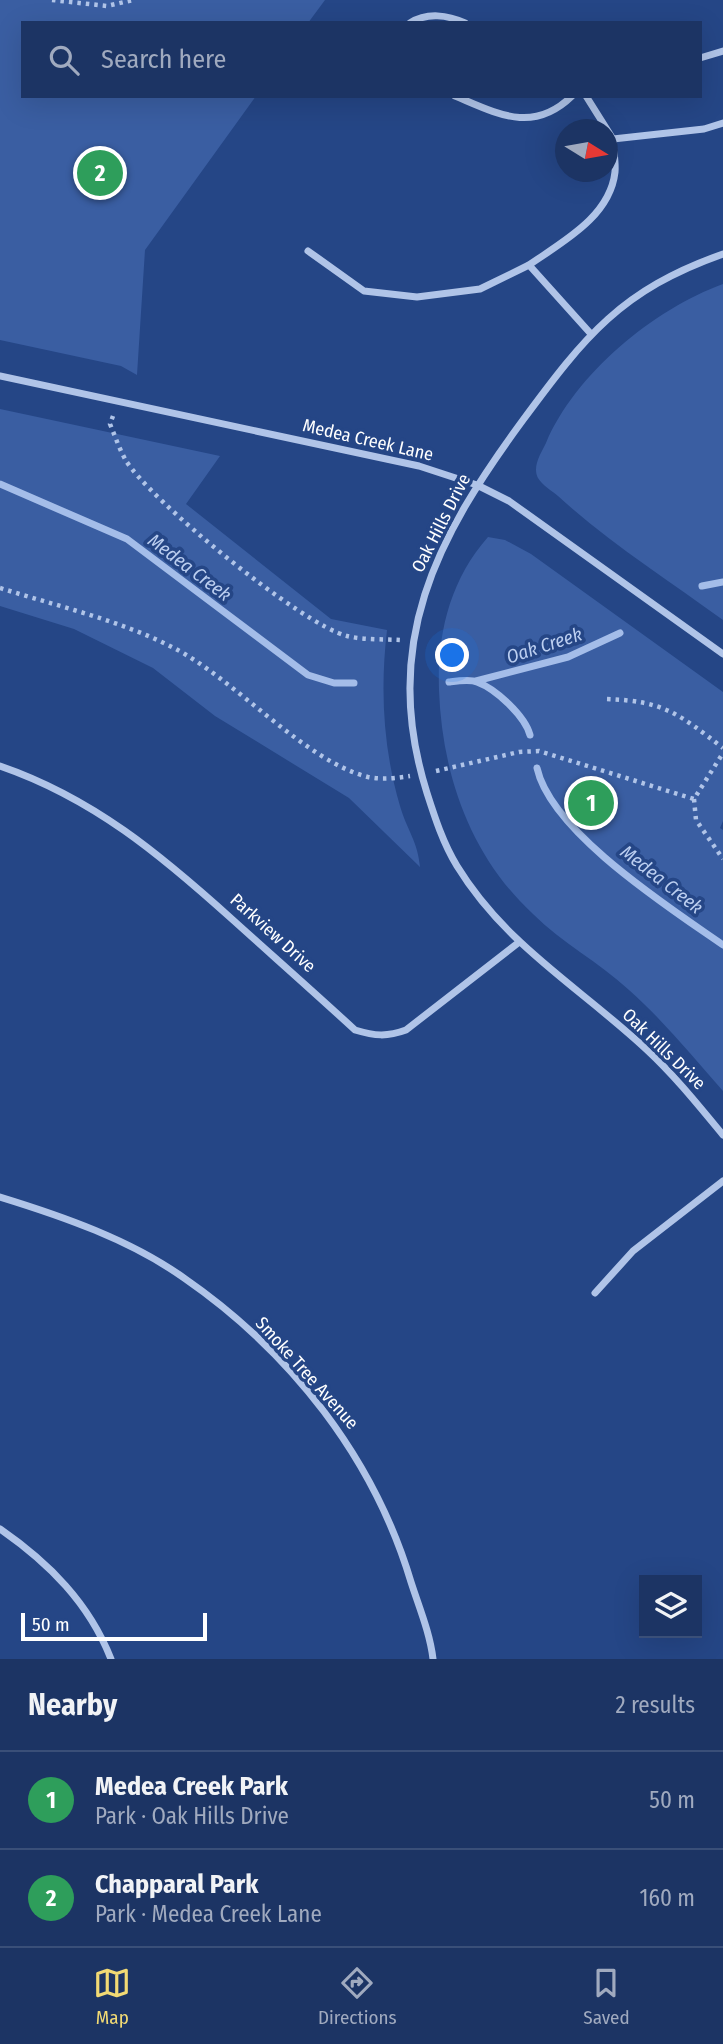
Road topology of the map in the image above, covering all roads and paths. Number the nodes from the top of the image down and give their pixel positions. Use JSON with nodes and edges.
{"nodes":[{"id":1,"x":52,"y":0,"type":"edge"},
{"id":2,"x":133,"y":0,"type":"edge"},
{"id":3,"x":413,"y":21,"type":"edge"},
{"id":4,"x":460,"y":21,"type":"edge"},
{"id":5,"x":723,"y":51,"type":"edge"},
{"id":6,"x":702,"y":57,"type":"edge"},
{"id":7,"x":460,"y":98,"type":"edge"},
{"id":8,"x":569,"y":98,"type":"edge"},
{"id":9,"x":589,"y":98,"type":"edge"},
{"id":10,"x":601,"y":119,"type":"edge"},
{"id":11,"x":723,"y":123,"type":"edge"},
{"id":12,"x":618,"y":138,"type":"edge"},
{"id":13,"x":612,"y":182,"type":"edge"},
{"id":14,"x":308,"y":251,"type":"dead end"},
{"id":15,"x":723,"y":254,"type":"edge"},
{"id":16,"x":529,"y":265,"type":"junction"},
{"id":17,"x":591,"y":334,"type":"junction"},
{"id":18,"x":0,"y":376,"type":"edge"},
{"id":19,"x":118,"y":402,"type":"junction"},
{"id":20,"x":477,"y":485,"type":"junction"},
{"id":21,"x":0,"y":588,"type":"edge"},
{"id":22,"x":412,"y":641,"type":"junction"},
{"id":23,"x":723,"y":654,"type":"edge"},
{"id":24,"x":607,"y":699,"type":"dead end"},
{"id":25,"x":723,"y":751,"type":"edge"},
{"id":26,"x":0,"y":766,"type":"edge"},
{"id":27,"x":444,"y":769,"type":"dead end"},
{"id":28,"x":400,"y":778,"type":"dead end"},
{"id":29,"x":694,"y":799,"type":"junction"},
{"id":30,"x":723,"y":859,"type":"edge"},
{"id":31,"x":519,"y":943,"type":"junction"},
{"id":32,"x":723,"y":1135,"type":"edge"},
{"id":33,"x":723,"y":1181,"type":"edge"},
{"id":34,"x":0,"y":1197,"type":"edge"},
{"id":35,"x":595,"y":1293,"type":"dead end"},
{"id":36,"x":0,"y":1529,"type":"edge"},
{"id":37,"x":111,"y":1659,"type":"edge"},
{"id":38,"x":433,"y":1659,"type":"edge"}],
"edges":[{"from":1,"to":2,"type":"path"},
{"from":3,"to":4,"type":"street"},
{"from":5,"to":6,"type":"street"},
{"from":7,"to":8,"type":"street"},
{"from":9,"to":10,"type":"street"},
{"from":11,"to":12,"type":"street"},
{"from":13,"to":16,"type":"street"},
{"from":14,"to":16,"type":"street"},
{"from":15,"to":17,"type":"street","name":"Oak Hills Drive"},
{"from":16,"to":17,"type":"street"},
{"from":17,"to":20,"type":"street","name":"Oak Hills Drive"},
{"from":18,"to":19,"type":"street","name":"Medea Creek Lane"},
{"from":19,"to":20,"type":"street","name":"Medea Creek Lane"},
{"from":19,"to":22,"type":"path"},
{"from":20,"to":22,"type":"street","name":"Oak Hills Drive"},
{"from":20,"to":23,"type":"street","name":"Medea Creek Lane"},
{"from":21,"to":28,"type":"path"},
{"from":22,"to":31,"type":"street","name":"Oak Hills Drive"},
{"from":24,"to":25,"type":"path"},
{"from":25,"to":29,"type":"path"},
{"from":26,"to":31,"type":"street","name":"Parkview Drive"},
{"from":27,"to":29,"type":"path"},
{"from":29,"to":30,"type":"path"},
{"from":31,"to":32,"type":"street","name":"Oak Hills Drive"},
{"from":33,"to":35,"type":"street"},
{"from":34,"to":38,"type":"street","name":"Smoke Tree Avenue"},
{"from":36,"to":37,"type":"street"}]}
